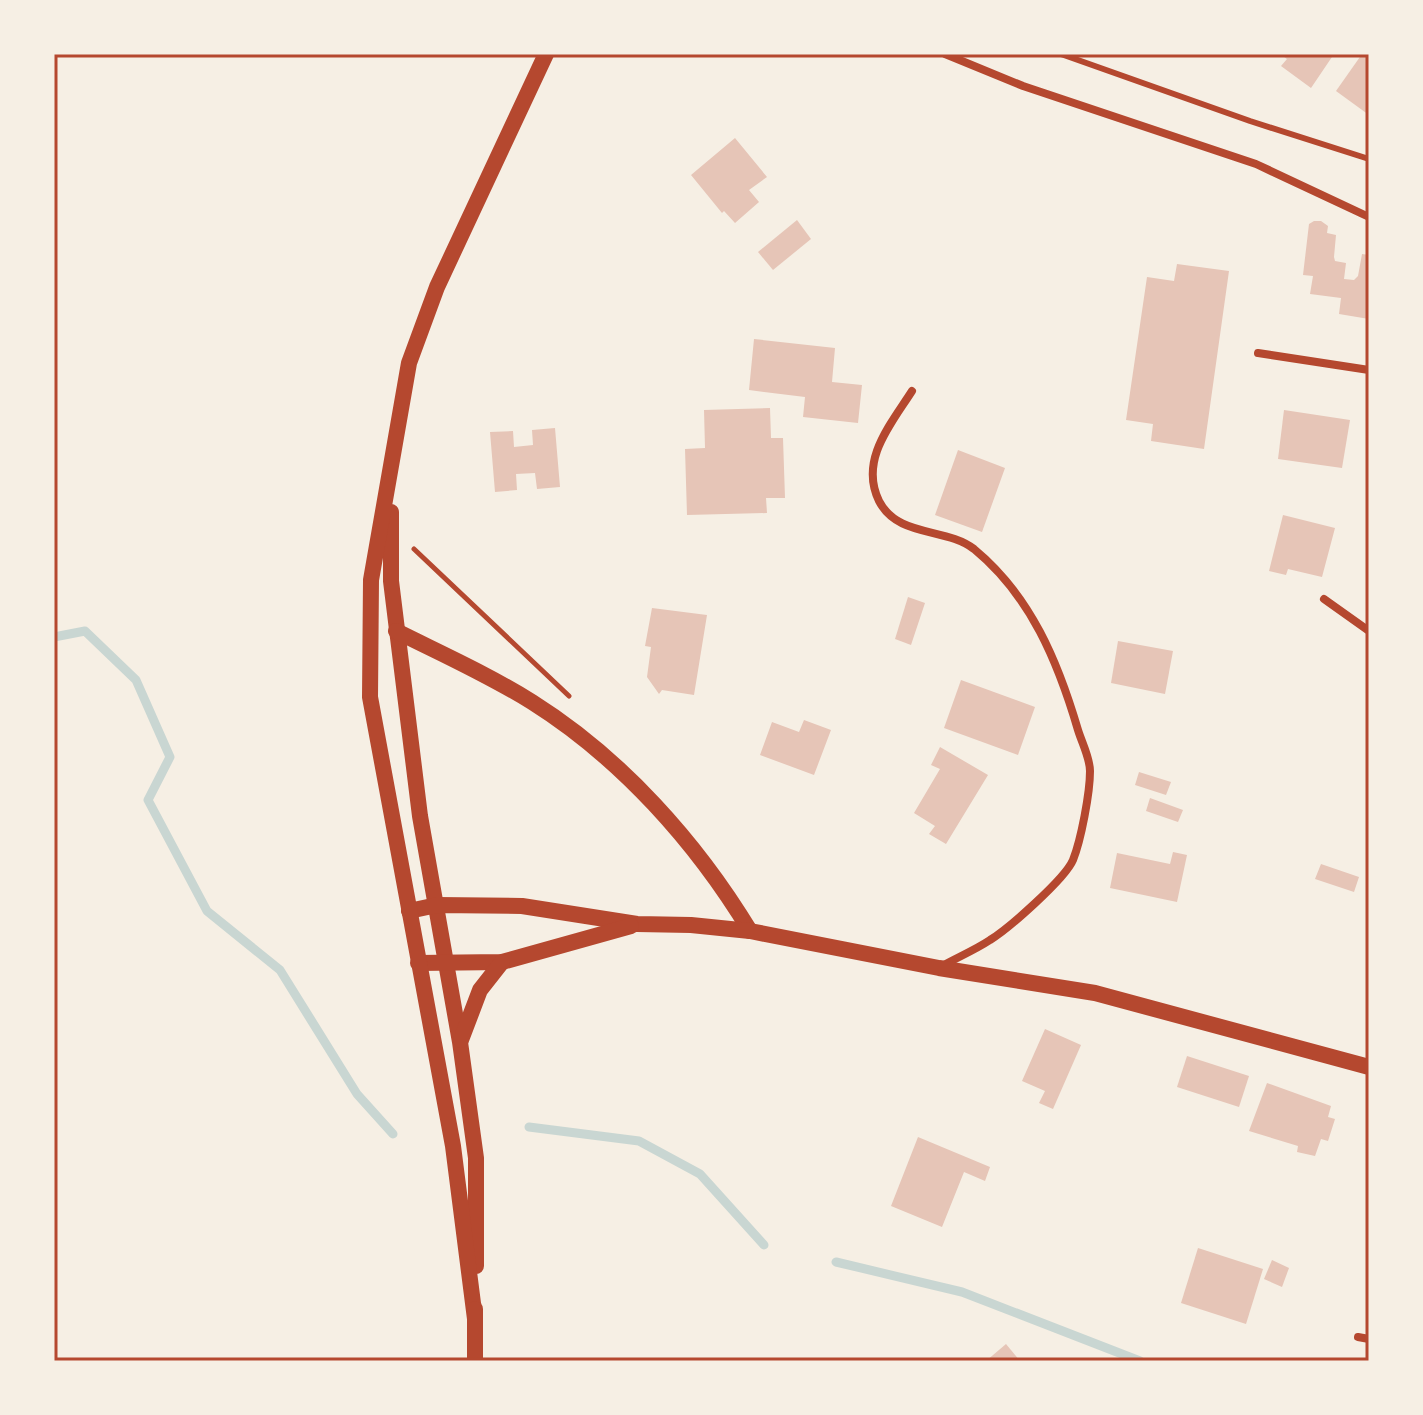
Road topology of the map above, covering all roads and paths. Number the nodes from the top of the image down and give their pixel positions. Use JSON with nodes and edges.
{"nodes":[{"id":1,"x":546,"y":54,"type":"edge"},
{"id":2,"x":945,"y":54,"type":"edge"},
{"id":3,"x":1061,"y":54,"type":"edge"},
{"id":4,"x":1369,"y":159,"type":"edge"},
{"id":5,"x":1369,"y":217,"type":"edge"},
{"id":6,"x":1258,"y":353,"type":"dead end"},
{"id":7,"x":1369,"y":370,"type":"edge"},
{"id":8,"x":912,"y":391,"type":"dead end"},
{"id":9,"x":394,"y":442,"type":"junction"},
{"id":10,"x":1324,"y":599,"type":"dead end"},
{"id":11,"x":396,"y":631,"type":"junction"},
{"id":12,"x":1369,"y":631,"type":"edge"},
{"id":13,"x":437,"y":905,"type":"junction"},
{"id":14,"x":409,"y":911,"type":"junction"},
{"id":15,"x":637,"y":924,"type":"junction"},
{"id":16,"x":750,"y":931,"type":"junction"},
{"id":17,"x":446,"y":962,"type":"junction"},
{"id":18,"x":502,"y":962,"type":"junction"},
{"id":19,"x":418,"y":963,"type":"junction"},
{"id":20,"x":939,"y":968,"type":"junction"},
{"id":21,"x":460,"y":1042,"type":"junction"},
{"id":22,"x":1369,"y":1067,"type":"edge"},
{"id":23,"x":475,"y":1319,"type":"junction"},
{"id":24,"x":1358,"y":1337,"type":"dead end"},
{"id":25,"x":1369,"y":1339,"type":"edge"},
{"id":26,"x":475,"y":1361,"type":"edge"}],
"edges":[{"from":1,"to":9,"type":"main road"},
{"from":2,"to":5,"type":"street"},
{"from":3,"to":4,"type":"lane"},
{"from":6,"to":7,"type":"street"},
{"from":8,"to":20,"type":"street"},
{"from":9,"to":11,"type":"main road"},
{"from":9,"to":14,"type":"main road"},
{"from":10,"to":12,"type":"street"},
{"from":11,"to":13,"type":"main road"},
{"from":11,"to":16,"type":"main road"},
{"from":13,"to":14,"type":"main road"},
{"from":13,"to":15,"type":"main road"},
{"from":13,"to":17,"type":"main road"},
{"from":14,"to":19,"type":"main road"},
{"from":15,"to":16,"type":"main road"},
{"from":15,"to":18,"type":"main road"},
{"from":16,"to":20,"type":"main road"},
{"from":17,"to":18,"type":"main road"},
{"from":17,"to":19,"type":"main road"},
{"from":17,"to":21,"type":"main road"},
{"from":18,"to":21,"type":"main road"},
{"from":19,"to":23,"type":"main road"},
{"from":20,"to":22,"type":"main road"},
{"from":21,"to":23,"type":"main road"},
{"from":23,"to":26,"type":"main road"},
{"from":24,"to":25,"type":"street"}]}
